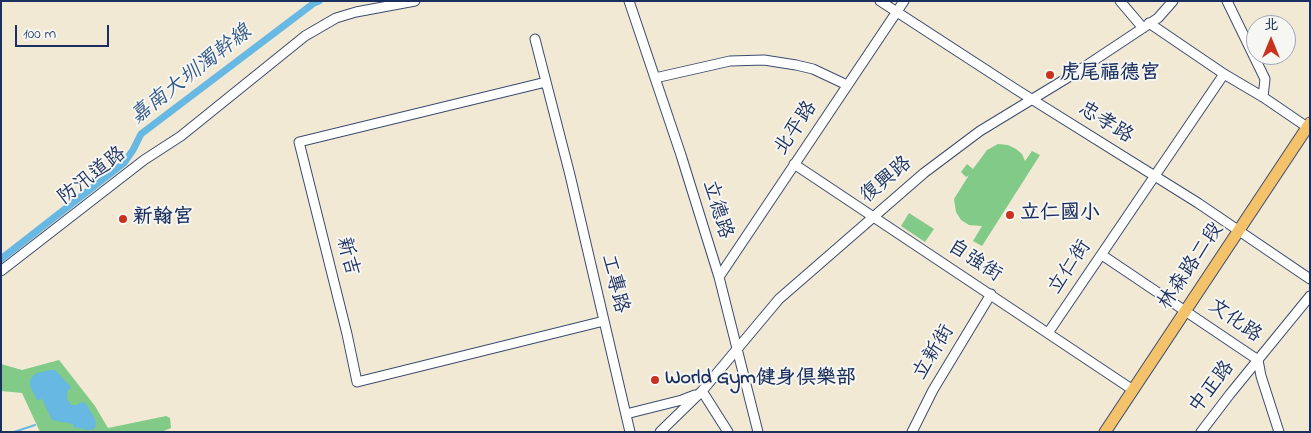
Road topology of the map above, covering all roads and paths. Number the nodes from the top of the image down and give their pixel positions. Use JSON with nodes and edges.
{"nodes":[{"id":1,"x":415,"y":1,"type":"edge"},
{"id":2,"x":629,"y":1,"type":"edge"},
{"id":3,"x":880,"y":1,"type":"edge"},
{"id":4,"x":904,"y":1,"type":"edge"},
{"id":5,"x":1120,"y":1,"type":"edge"},
{"id":6,"x":1174,"y":1,"type":"edge"},
{"id":7,"x":1227,"y":1,"type":"edge"},
{"id":8,"x":897,"y":12,"type":"junction"},
{"id":9,"x":1146,"y":25,"type":"junction"},
{"id":10,"x":535,"y":39,"type":"dead end"},
{"id":11,"x":1224,"y":74,"type":"junction"},
{"id":12,"x":655,"y":78,"type":"junction"},
{"id":13,"x":546,"y":82,"type":"junction"},
{"id":14,"x":847,"y":85,"type":"junction"},
{"id":15,"x":1263,"y":97,"type":"junction"},
{"id":16,"x":1032,"y":100,"type":"junction"},
{"id":17,"x":1309,"y":125,"type":"edge"},
{"id":18,"x":794,"y":164,"type":"junction"},
{"id":19,"x":1154,"y":176,"type":"junction"},
{"id":20,"x":873,"y":216,"type":"junction"},
{"id":21,"x":1239,"y":230,"type":"junction"},
{"id":22,"x":1102,"y":255,"type":"junction"},
{"id":23,"x":1,"y":271,"type":"edge"},
{"id":24,"x":719,"y":277,"type":"junction"},
{"id":25,"x":1310,"y":279,"type":"edge"},
{"id":26,"x":991,"y":294,"type":"junction"},
{"id":27,"x":1310,"y":296,"type":"edge"},
{"id":28,"x":1186,"y":310,"type":"junction"},
{"id":29,"x":604,"y":322,"type":"junction"},
{"id":30,"x":1048,"y":333,"type":"junction"},
{"id":31,"x":737,"y":348,"type":"junction"},
{"id":32,"x":1258,"y":360,"type":"junction"},
{"id":33,"x":1133,"y":390,"type":"junction"},
{"id":34,"x":702,"y":391,"type":"junction"},
{"id":35,"x":626,"y":414,"type":"junction"},
{"id":36,"x":630,"y":432,"type":"edge"},
{"id":37,"x":660,"y":432,"type":"edge"},
{"id":38,"x":728,"y":432,"type":"edge"},
{"id":39,"x":758,"y":432,"type":"edge"},
{"id":40,"x":912,"y":432,"type":"edge"},
{"id":41,"x":1105,"y":432,"type":"edge"},
{"id":42,"x":1201,"y":432,"type":"edge"},
{"id":43,"x":1278,"y":432,"type":"edge"}],
"edges":[{"from":1,"to":23,"type":"street","name":"防汛道路"},
{"from":2,"to":12,"type":"street","name":"立德路"},
{"from":3,"to":8,"type":"street","name":"忠孝路"},
{"from":4,"to":8,"type":"street","name":"北平路"},
{"from":5,"to":9,"type":"street"},
{"from":6,"to":9,"type":"street","name":"復興路"},
{"from":7,"to":15,"type":"street"},
{"from":8,"to":14,"type":"street","name":"北平路"},
{"from":8,"to":16,"type":"street","name":"忠孝路"},
{"from":9,"to":11,"type":"street"},
{"from":9,"to":16,"type":"street","name":"復興路"},
{"from":10,"to":13,"type":"street","name":"工專路"},
{"from":11,"to":15,"type":"street"},
{"from":11,"to":19,"type":"street","name":"立仁街"},
{"from":12,"to":14,"type":"street"},
{"from":12,"to":24,"type":"street","name":"立德路"},
{"from":13,"to":29,"type":"street","name":"工專路"},
{"from":13,"to":29,"type":"street","name":"新吉"},
{"from":14,"to":18,"type":"street","name":"北平路"},
{"from":15,"to":17,"type":"street"},
{"from":16,"to":19,"type":"street","name":"忠孝路"},
{"from":16,"to":20,"type":"street","name":"復興路"},
{"from":17,"to":21,"type":"main road","name":"林森路二段"},
{"from":18,"to":20,"type":"street","name":"自強街"},
{"from":18,"to":24,"type":"street","name":"北平路"},
{"from":19,"to":21,"type":"street","name":"忠孝路"},
{"from":19,"to":22,"type":"street","name":"立仁街"},
{"from":20,"to":26,"type":"street","name":"自強街"},
{"from":20,"to":31,"type":"street","name":"復興路"},
{"from":21,"to":25,"type":"street","name":"忠孝路"},
{"from":21,"to":28,"type":"main road","name":"林森路二段"},
{"from":22,"to":28,"type":"street","name":"文化路"},
{"from":22,"to":30,"type":"street","name":"立仁街"},
{"from":24,"to":31,"type":"street","name":"立德路"},
{"from":26,"to":30,"type":"street","name":"自強街"},
{"from":26,"to":40,"type":"street","name":"立新街"},
{"from":27,"to":32,"type":"street","name":"中正路"},
{"from":28,"to":32,"type":"street","name":"文化路"},
{"from":28,"to":33,"type":"main road","name":"林森路二段"},
{"from":29,"to":35,"type":"street","name":"工專路"},
{"from":30,"to":33,"type":"street","name":"自強街"},
{"from":31,"to":34,"type":"street","name":"復興路"},
{"from":31,"to":39,"type":"street","name":"立德路"},
{"from":32,"to":42,"type":"street","name":"中正路"},
{"from":32,"to":43,"type":"street","name":"文化路"},
{"from":33,"to":41,"type":"main road","name":"林森路二段"},
{"from":34,"to":35,"type":"street"},
{"from":34,"to":37,"type":"street","name":"復興路"},
{"from":34,"to":38,"type":"street"},
{"from":35,"to":36,"type":"street","name":"工專路"}]}
